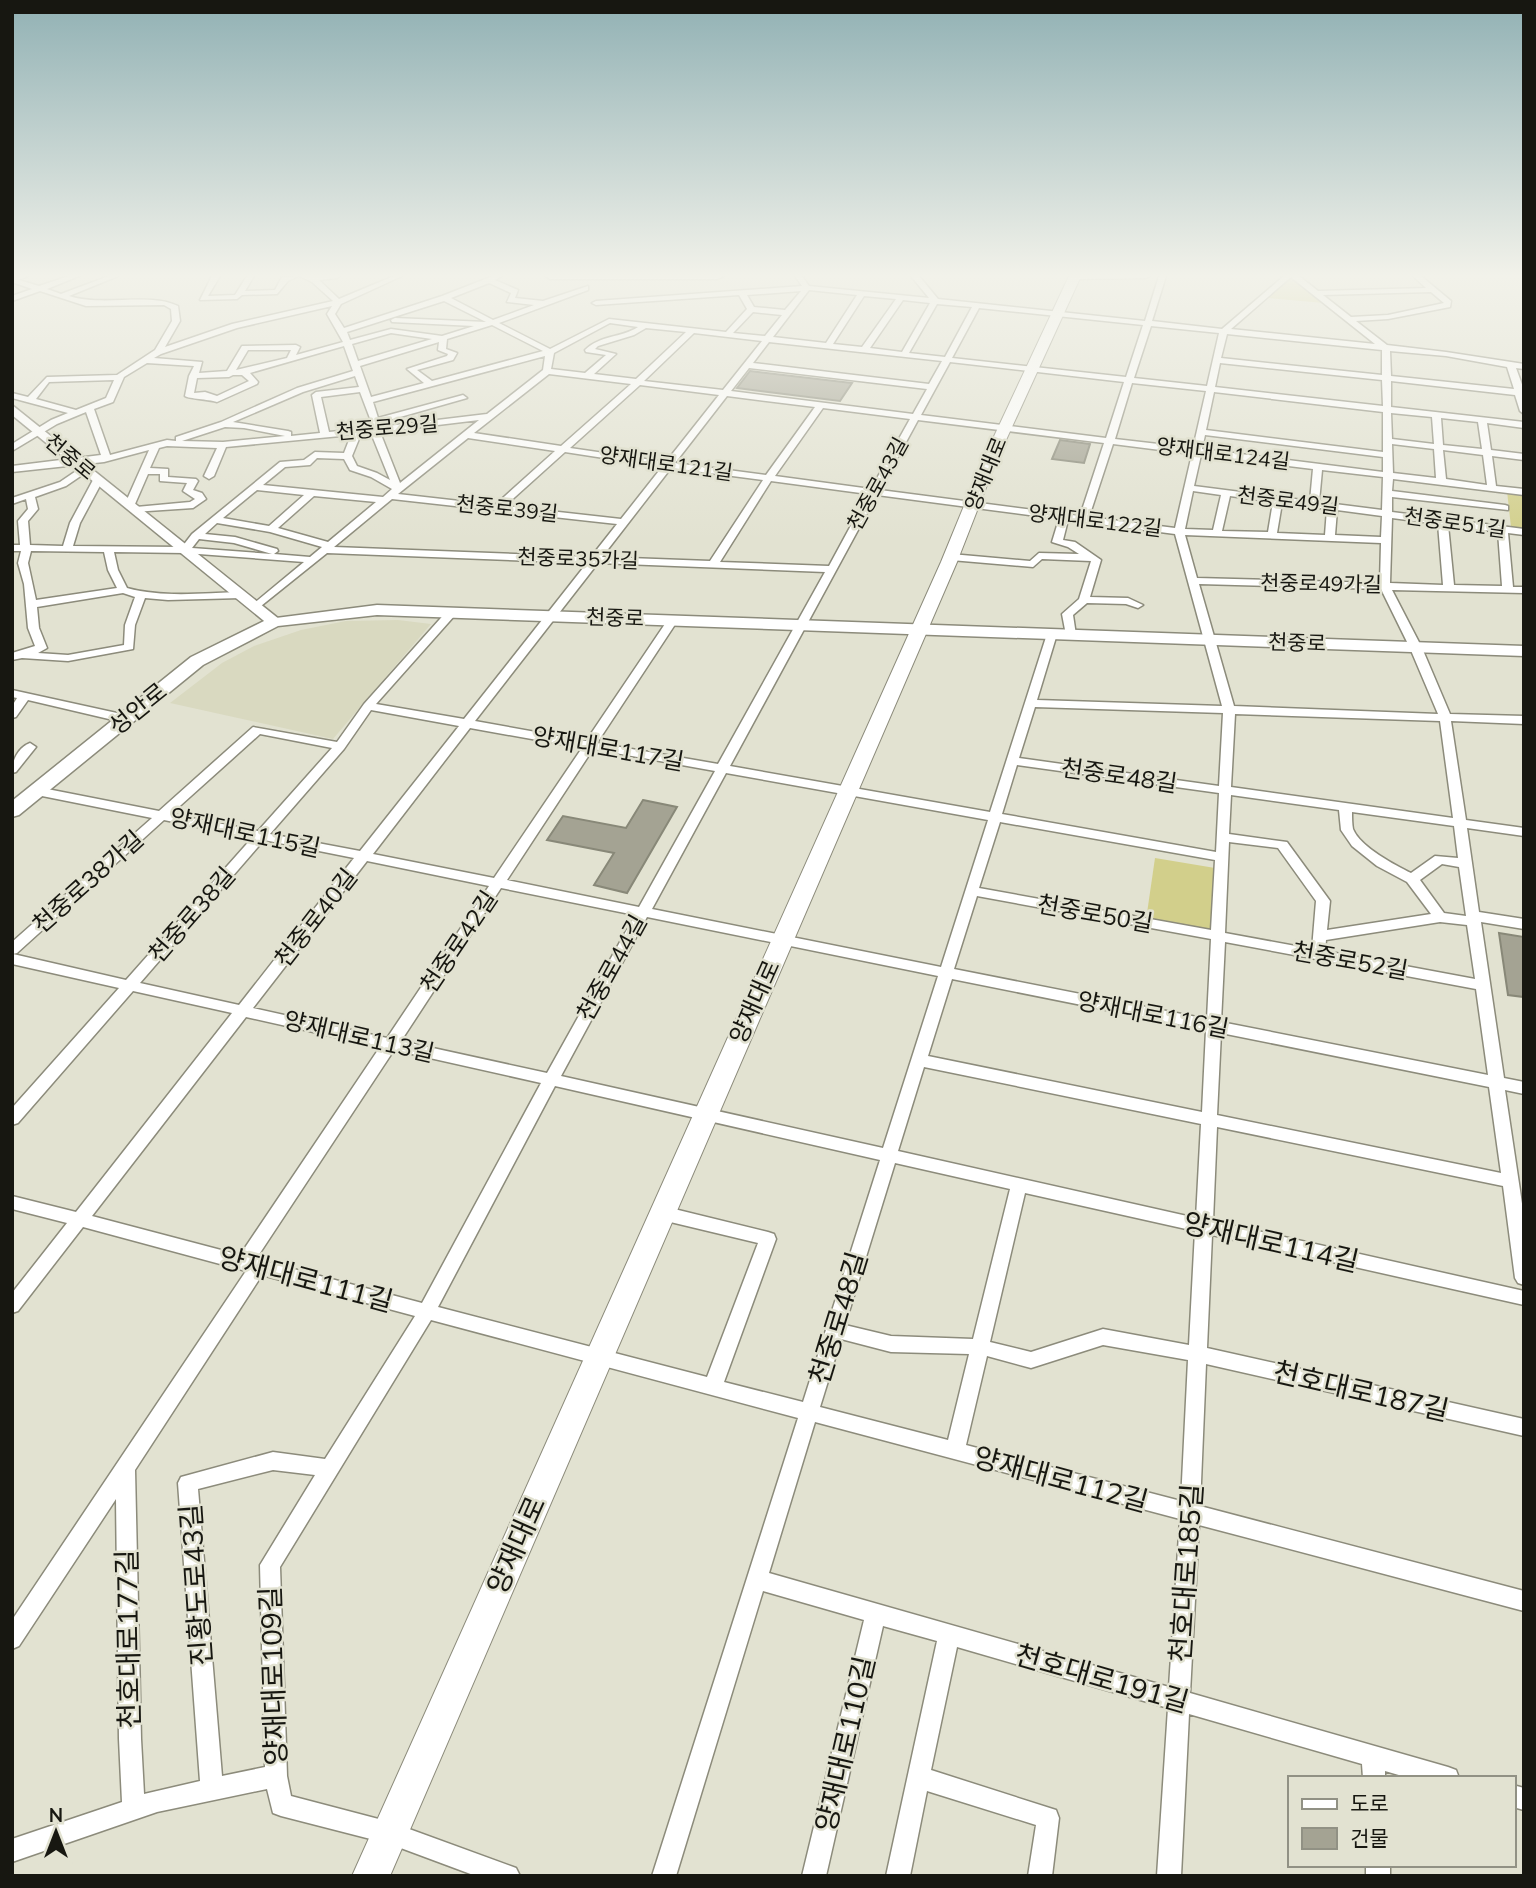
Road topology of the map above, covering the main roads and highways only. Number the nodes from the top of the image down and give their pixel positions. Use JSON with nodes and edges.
{"nodes":[{"id":1,"x":1035,"y":364,"type":"edge"},
{"id":2,"x":274,"y":622,"type":"joint"},
{"id":3,"x":918,"y":631,"type":"junction"},
{"id":4,"x":1524,"y":652,"type":"edge"},
{"id":5,"x":12,"y":811,"type":"edge"},
{"id":6,"x":371,"y":1876,"type":"edge"}],
"edges":[{"from":1,"to":3,"type":"main road","name":"양재대로"},
{"from":2,"to":3,"type":"main road","name":"천중로"},
{"from":2,"to":5,"type":"main road","name":"성안로"},
{"from":3,"to":4,"type":"main road","name":"천중로"},
{"from":3,"to":6,"type":"main road","name":"양재대로"}]}
